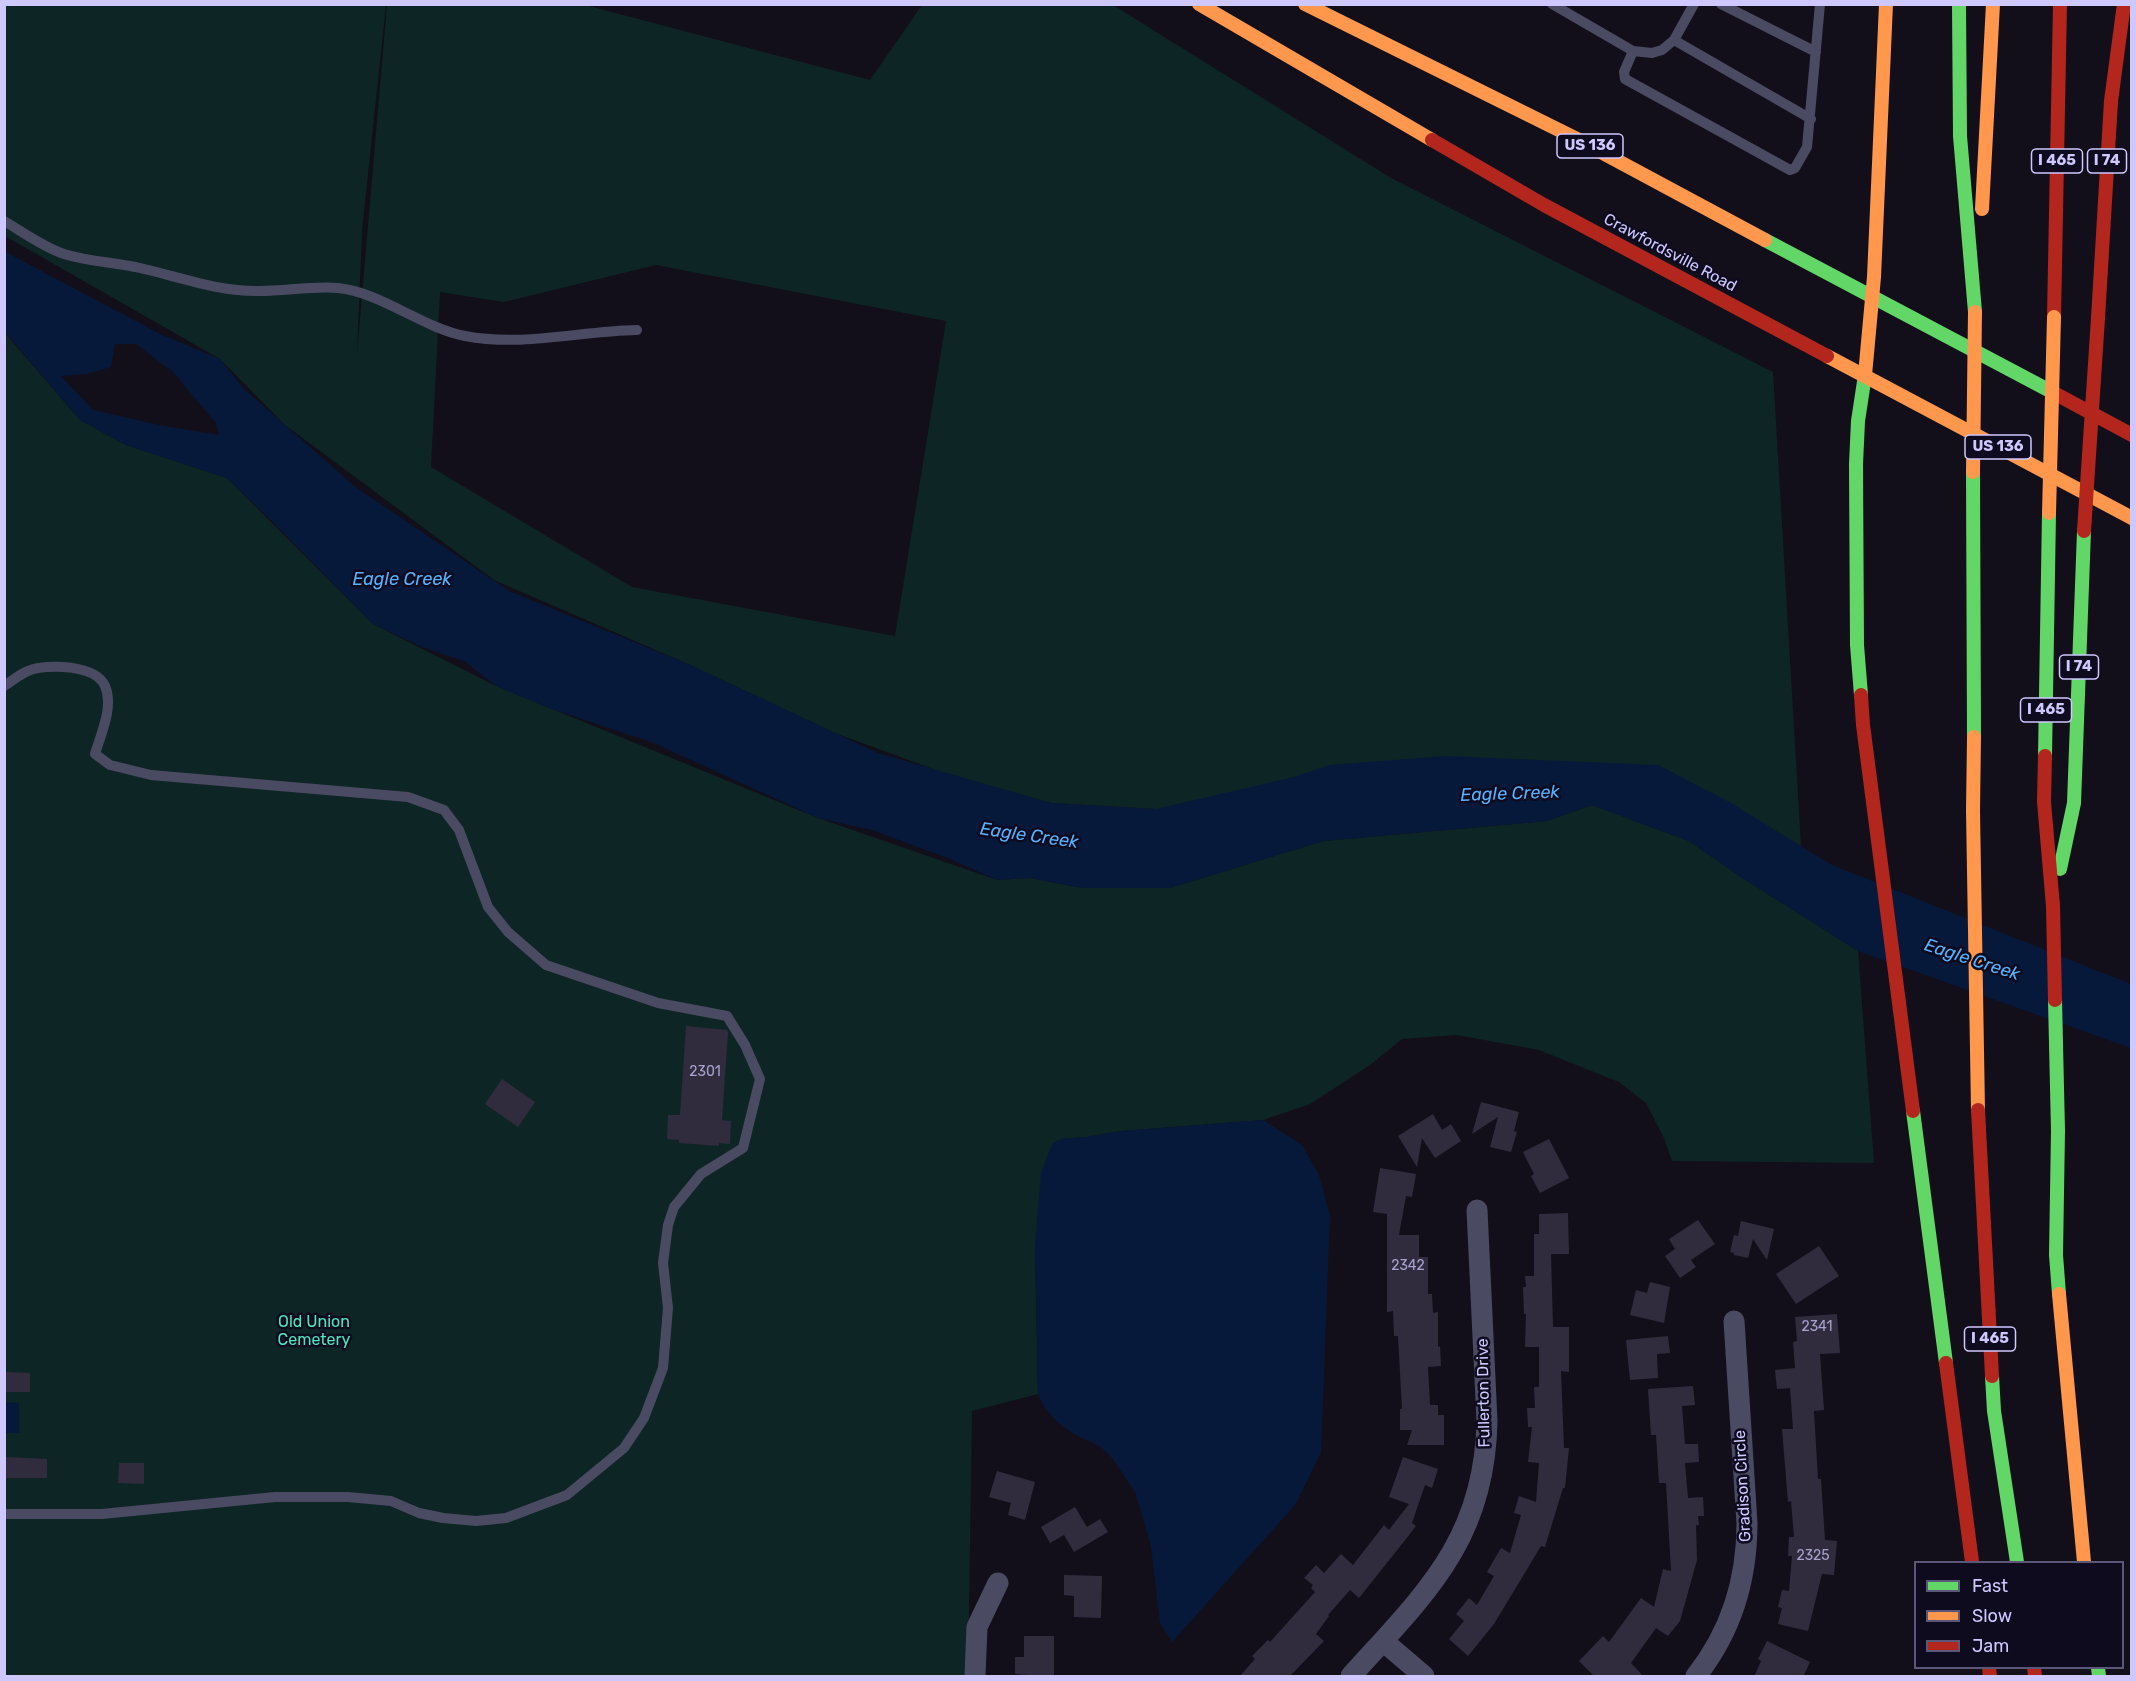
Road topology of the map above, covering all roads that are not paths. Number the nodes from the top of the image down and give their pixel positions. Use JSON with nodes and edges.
{"nodes":[{"id":1,"x":1199,"y":4,"type":"edge"},
{"id":2,"x":1305,"y":4,"type":"edge"},
{"id":3,"x":1552,"y":4,"type":"edge"},
{"id":4,"x":1694,"y":4,"type":"edge"},
{"id":5,"x":1721,"y":4,"type":"edge"},
{"id":6,"x":1820,"y":4,"type":"edge"},
{"id":7,"x":1886,"y":4,"type":"edge"},
{"id":8,"x":1959,"y":4,"type":"edge"},
{"id":9,"x":1993,"y":4,"type":"edge"},
{"id":10,"x":2060,"y":4,"type":"edge"},
{"id":11,"x":2124,"y":4,"type":"edge"},
{"id":12,"x":1674,"y":40,"type":"junction"},
{"id":13,"x":1633,"y":51,"type":"junction"},
{"id":14,"x":1816,"y":52,"type":"junction"},
{"id":15,"x":1811,"y":119,"type":"junction"},
{"id":16,"x":4,"y":221,"type":"edge"},
{"id":17,"x":1872,"y":297,"type":"junction"},
{"id":18,"x":1975,"y":312,"type":"junction"},
{"id":19,"x":637,"y":330,"type":"dead end"},
{"id":20,"x":1865,"y":375,"type":"junction"},
{"id":21,"x":2132,"y":435,"type":"edge"},
{"id":22,"x":2132,"y":518,"type":"edge"},
{"id":23,"x":4,"y":686,"type":"edge"},
{"id":24,"x":2053,"y":906,"type":"junction"},
{"id":25,"x":1477,"y":1210,"type":"dead end"},
{"id":26,"x":1734,"y":1321,"type":"dead end"},
{"id":27,"x":4,"y":1514,"type":"edge"},
{"id":28,"x":1972,"y":1561,"type":"edge"},
{"id":29,"x":2018,"y":1561,"type":"edge"},
{"id":30,"x":2084,"y":1561,"type":"edge"},
{"id":31,"x":998,"y":1583,"type":"dead end"},
{"id":32,"x":1383,"y":1641,"type":"junction"},
{"id":33,"x":975,"y":1677,"type":"edge"},
{"id":34,"x":1351,"y":1677,"type":"edge"},
{"id":35,"x":1424,"y":1677,"type":"edge"},
{"id":36,"x":1696,"y":1677,"type":"edge"}],
"edges":[{"from":1,"to":20,"type":"main road","name":"Crawfordsville Road","number":"US 136"},
{"from":2,"to":17,"type":"main road","number":"US 136"},
{"from":3,"to":13,"type":"lane"},
{"from":4,"to":12,"type":"lane"},
{"from":5,"to":14,"type":"lane"},
{"from":6,"to":14,"type":"lane"},
{"from":7,"to":17,"type":"main road"},
{"from":8,"to":18,"type":"main road"},
{"from":9,"to":18,"type":"main road","number":"I 465"},
{"from":10,"to":24,"type":"main road","number":"I 465","bridge":true},
{"from":11,"to":24,"type":"main road","number":"I 74","bridge":true},
{"from":12,"to":13,"type":"lane"},
{"from":12,"to":15,"type":"lane"},
{"from":13,"to":15,"type":"lane"},
{"from":14,"to":15,"type":"lane"},
{"from":16,"to":19,"type":"lane"},
{"from":17,"to":20,"type":"main road"},
{"from":17,"to":21,"type":"main road","number":"US 136"},
{"from":18,"to":29,"type":"main road","number":"I 465","bridge":true},
{"from":20,"to":22,"type":"main road","name":"Crawfordsville Road","number":"US 136"},
{"from":20,"to":28,"type":"main road"},
{"from":23,"to":27,"type":"lane"},
{"from":24,"to":30,"type":"main road","number":"I 465"},
{"from":25,"to":32,"type":"street","name":"Fullerton Drive"},
{"from":26,"to":36,"type":"street","name":"Gradison Circle"},
{"from":31,"to":33,"type":"street"},
{"from":32,"to":34,"type":"street","name":"Fullerton Drive"},
{"from":32,"to":35,"type":"street"}]}
